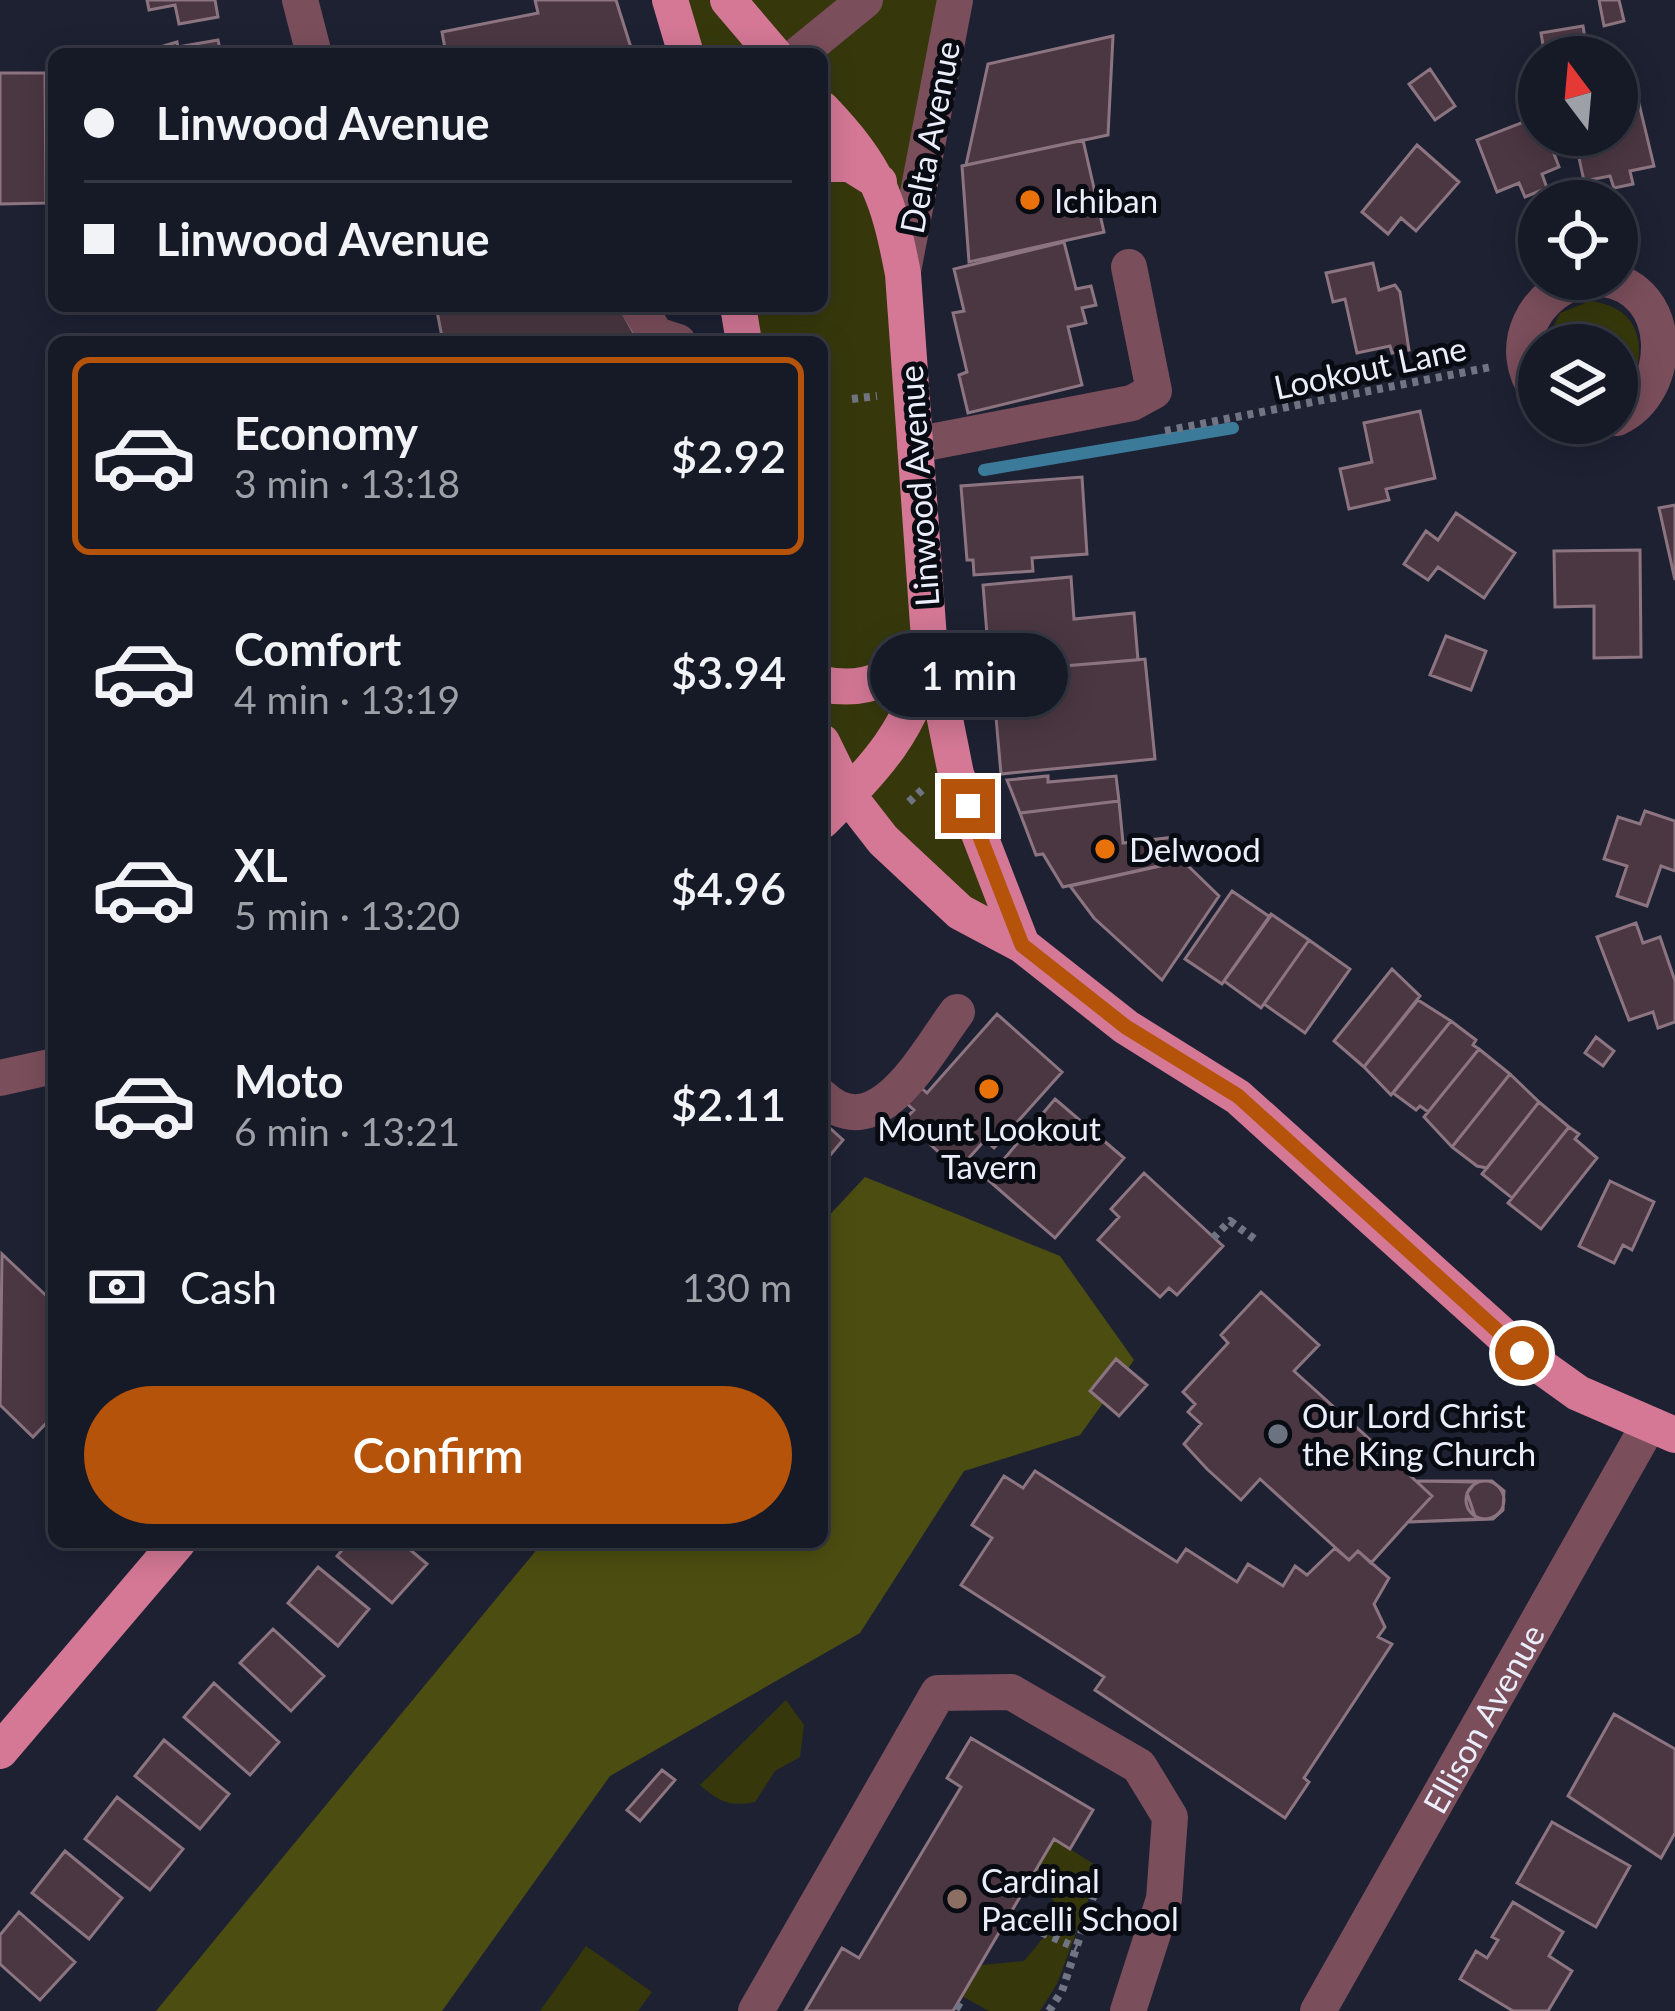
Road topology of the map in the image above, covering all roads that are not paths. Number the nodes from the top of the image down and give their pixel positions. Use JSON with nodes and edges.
{"nodes":[{"id":1,"x":300,"y":0,"type":"edge"},
{"id":2,"x":670,"y":0,"type":"edge"},
{"id":3,"x":728,"y":0,"type":"edge"},
{"id":4,"x":865,"y":0,"type":"edge"},
{"id":5,"x":955,"y":0,"type":"edge"},
{"id":6,"x":312,"y":48,"type":"edge"},
{"id":7,"x":684,"y":48,"type":"edge"},
{"id":8,"x":769,"y":48,"type":"edge"},
{"id":9,"x":806,"y":48,"type":"edge"},
{"id":10,"x":828,"y":115,"type":"edge"},
{"id":11,"x":828,"y":164,"type":"edge"},
{"id":12,"x":882,"y":184,"type":"junction"},
{"id":13,"x":1129,"y":267,"type":"dead end"},
{"id":14,"x":903,"y":274,"type":"junction"},
{"id":15,"x":1638,"y":291,"type":"edge"},
{"id":16,"x":642,"y":312,"type":"edge"},
{"id":17,"x":1671,"y":331,"type":"edge"},
{"id":18,"x":659,"y":336,"type":"edge"},
{"id":19,"x":1638,"y":405,"type":"edge"},
{"id":20,"x":915,"y":445,"type":"junction"},
{"id":21,"x":929,"y":639,"type":"junction"},
{"id":22,"x":828,"y":685,"type":"edge"},
{"id":23,"x":828,"y":772,"type":"edge"},
{"id":24,"x":835,"y":808,"type":"edge"},
{"id":25,"x":1022,"y":945,"type":"junction"},
{"id":26,"x":957,"y":1012,"type":"dead end"},
{"id":27,"x":48,"y":1067,"type":"edge"},
{"id":28,"x":0,"y":1078,"type":"edge"},
{"id":29,"x":828,"y":1103,"type":"edge"},
{"id":30,"x":1661,"y":1430,"type":"edge"},
{"id":31,"x":173,"y":1548,"type":"edge"},
{"id":32,"x":0,"y":1750,"type":"edge"},
{"id":33,"x":755,"y":2010,"type":"edge"},
{"id":34,"x":1128,"y":2011,"type":"edge"},
{"id":35,"x":1318,"y":2011,"type":"edge"}],
"edges":[{"from":1,"to":6,"type":"street"},
{"from":2,"to":7,"type":"main road"},
{"from":3,"to":8,"type":"main road"},
{"from":4,"to":9,"type":"street"},
{"from":5,"to":14,"type":"street","name":"Delta Avenue"},
{"from":10,"to":12,"type":"main road","name":"Linwood Avenue"},
{"from":11,"to":12,"type":"main road"},
{"from":12,"to":14,"type":"main road","name":"Linwood Avenue"},
{"from":13,"to":20,"type":"street"},
{"from":14,"to":20,"type":"main road","name":"Linwood Avenue"},
{"from":15,"to":17,"type":"street"},
{"from":16,"to":18,"type":"street"},
{"from":17,"to":19,"type":"street"},
{"from":20,"to":21,"type":"main road","name":"Linwood Avenue"},
{"from":21,"to":22,"type":"main road"},
{"from":21,"to":24,"type":"main road"},
{"from":21,"to":25,"type":"main road","name":"Linwood Avenue"},
{"from":23,"to":24,"type":"main road"},
{"from":24,"to":25,"type":"main road"},
{"from":25,"to":30,"type":"main road"},
{"from":26,"to":29,"type":"street"},
{"from":27,"to":28,"type":"street"},
{"from":30,"to":35,"type":"street","name":"Ellison Avenue"},
{"from":31,"to":32,"type":"main road"},
{"from":33,"to":34,"type":"street"}]}
